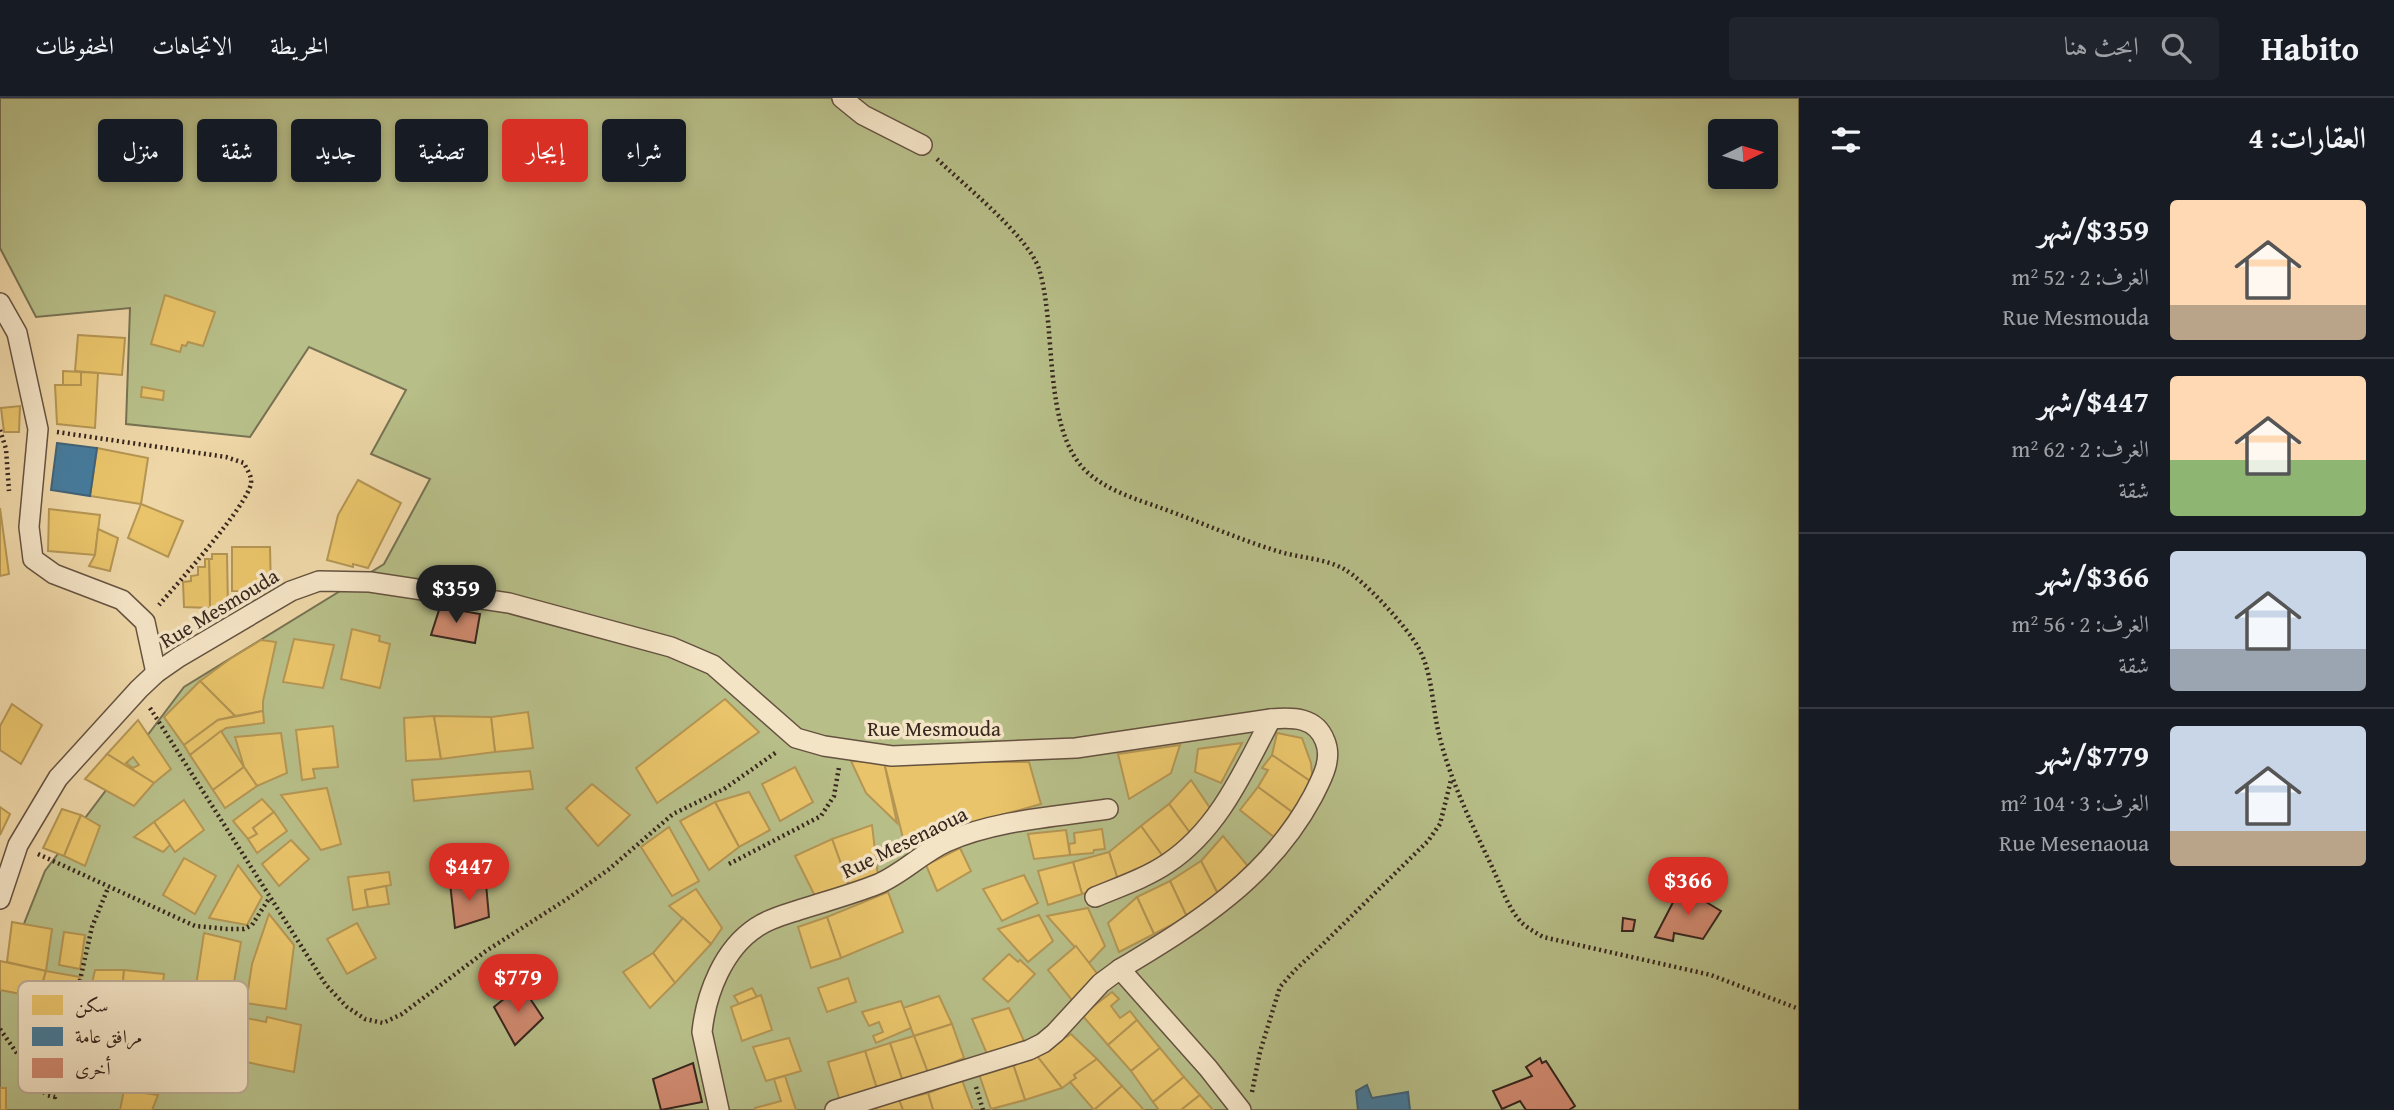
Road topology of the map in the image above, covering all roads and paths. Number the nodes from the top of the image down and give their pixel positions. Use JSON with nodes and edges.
{"nodes":[{"id":1,"x":842,"y":98,"type":"edge"},
{"id":2,"x":922,"y":145,"type":"joint"},
{"id":3,"x":0,"y":303,"type":"edge"},
{"id":4,"x":38,"y":429,"type":"junction"},
{"id":5,"x":145,"y":622,"type":"junction"},
{"id":6,"x":156,"y":673,"type":"junction"},
{"id":7,"x":139,"y":689,"type":"junction"},
{"id":8,"x":1271,"y":719,"type":"junction"},
{"id":9,"x":796,"y":738,"type":"junction"},
{"id":10,"x":842,"y":749,"type":"junction"},
{"id":11,"x":1452,"y":780,"type":"junction"},
{"id":12,"x":1108,"y":809,"type":"dead end"},
{"id":13,"x":18,"y":845,"type":"junction"},
{"id":14,"x":729,"y":864,"type":"dead end"},
{"id":15,"x":108,"y":888,"type":"junction"},
{"id":16,"x":270,"y":896,"type":"junction"},
{"id":17,"x":1095,"y":897,"type":"dead end"},
{"id":18,"x":0,"y":899,"type":"edge"},
{"id":19,"x":1119,"y":969,"type":"junction"},
{"id":20,"x":80,"y":981,"type":"edge"},
{"id":21,"x":1799,"y":1009,"type":"edge"},
{"id":22,"x":0,"y":1029,"type":"edge"},
{"id":23,"x":18,"y":1055,"type":"edge"},
{"id":24,"x":1246,"y":1104,"type":"edge"},
{"id":25,"x":719,"y":1110,"type":"edge"},
{"id":26,"x":835,"y":1110,"type":"edge"}],
"edges":[{"from":1,"to":2,"type":"street"},
{"from":2,"to":11,"type":"path"},
{"from":3,"to":4,"type":"street"},
{"from":4,"to":5,"type":"street"},
{"from":4,"to":5,"type":"path"},
{"from":5,"to":6,"type":"street"},
{"from":6,"to":7,"type":"street","name":"Rue Mesmouda"},
{"from":6,"to":9,"type":"street","name":"Rue Mesmouda"},
{"from":7,"to":13,"type":"street","name":"Rue Mesmouda"},
{"from":7,"to":16,"type":"path"},
{"from":8,"to":10,"type":"street","name":"Rue Mesmouda"},
{"from":8,"to":17,"type":"street"},
{"from":8,"to":19,"type":"street","name":"Rue Mesmouda"},
{"from":9,"to":10,"type":"street","name":"Rue Mesmouda"},
{"from":9,"to":16,"type":"path"},
{"from":10,"to":14,"type":"path"},
{"from":11,"to":21,"type":"path"},
{"from":11,"to":24,"type":"path"},
{"from":12,"to":25,"type":"street","name":"Rue Mesenaoua"},
{"from":13,"to":15,"type":"path"},
{"from":13,"to":18,"type":"street","name":"Rue Mesmouda"},
{"from":15,"to":16,"type":"path"},
{"from":15,"to":20,"type":"path"},
{"from":19,"to":24,"type":"street"},
{"from":19,"to":26,"type":"street"},
{"from":22,"to":23,"type":"path"}]}
